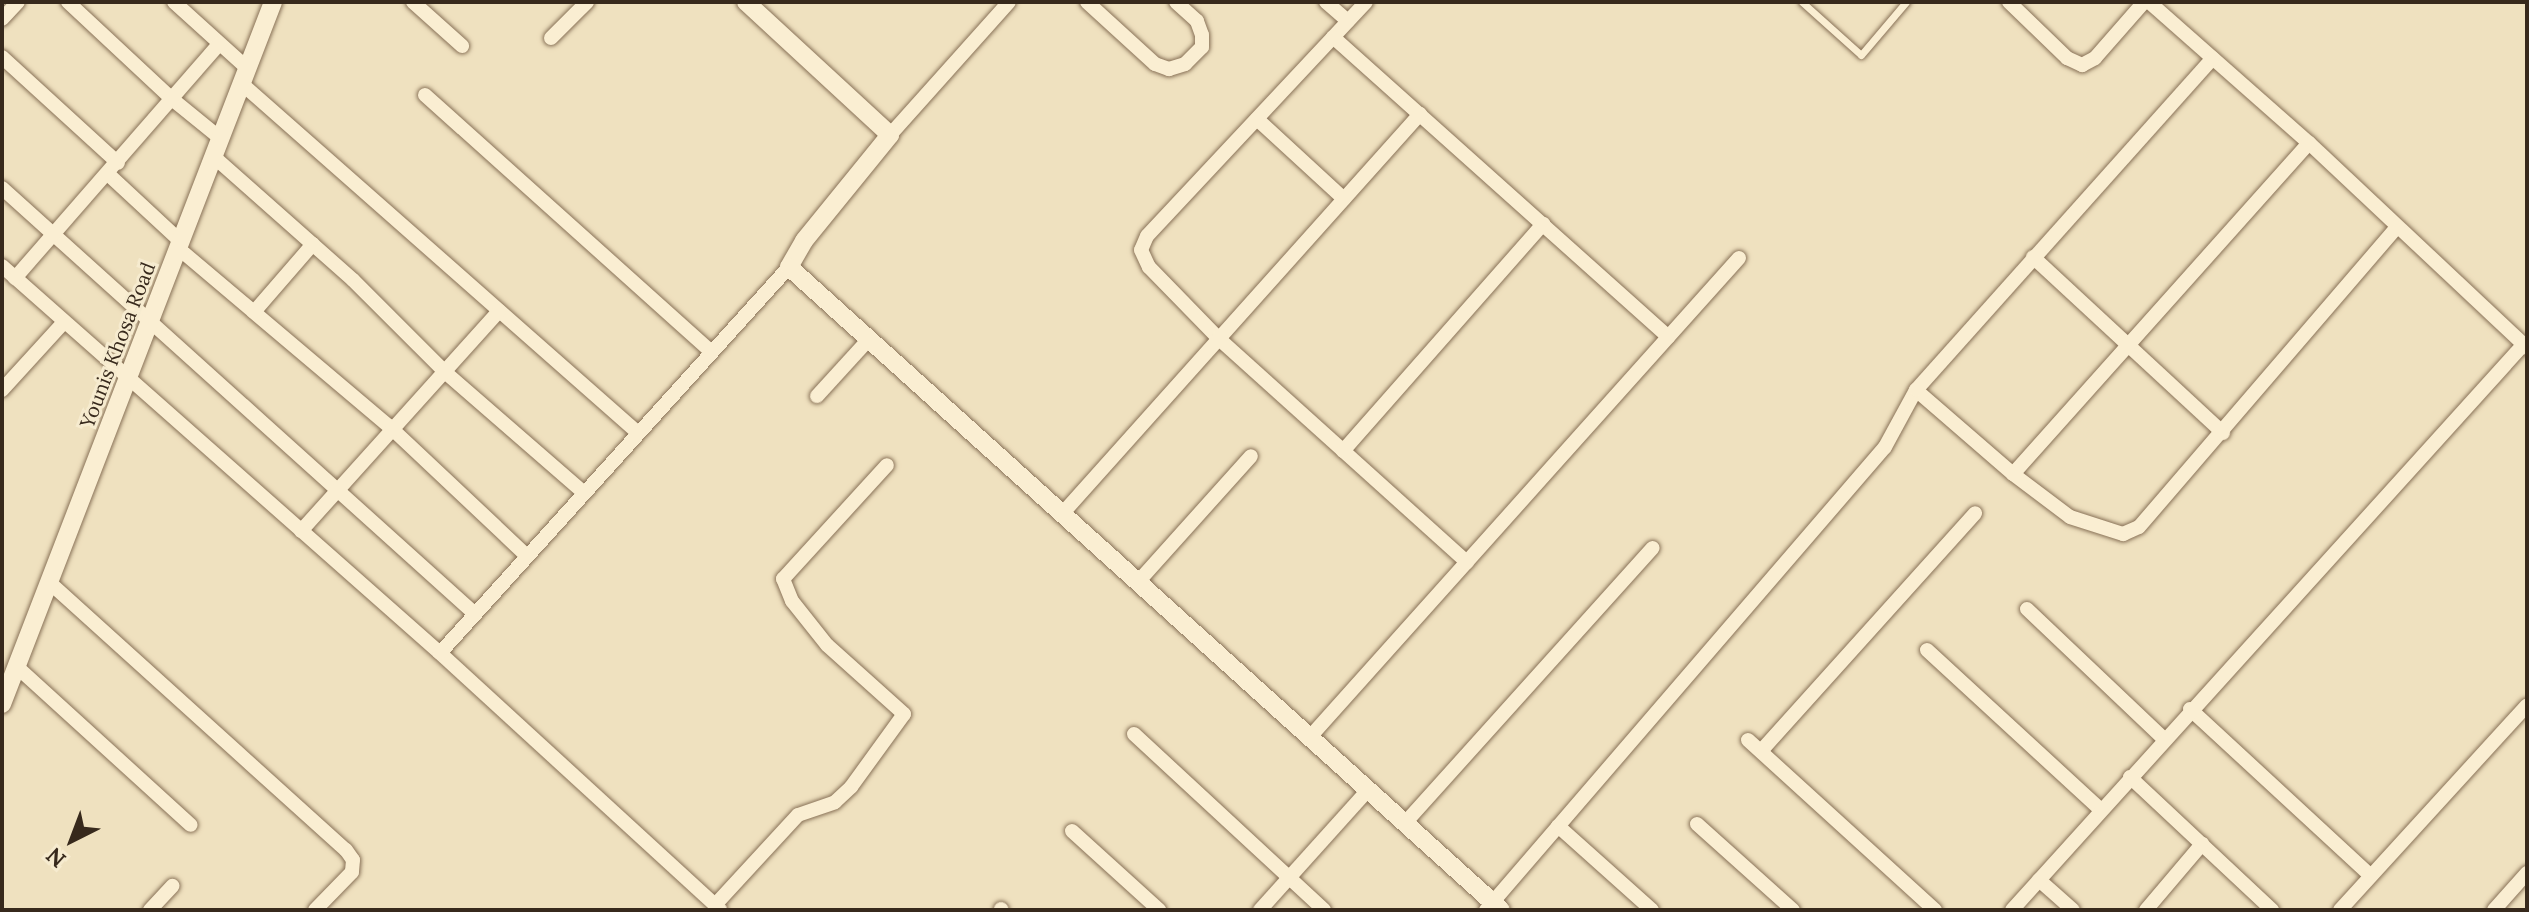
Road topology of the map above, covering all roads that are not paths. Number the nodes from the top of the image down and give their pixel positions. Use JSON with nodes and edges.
{"nodes":[{"id":1,"x":18,"y":2,"type":"edge"},
{"id":2,"x":68,"y":2,"type":"edge"},
{"id":3,"x":174,"y":2,"type":"edge"},
{"id":4,"x":273,"y":2,"type":"edge"},
{"id":5,"x":413,"y":2,"type":"edge"},
{"id":6,"x":587,"y":2,"type":"edge"},
{"id":7,"x":746,"y":2,"type":"edge"},
{"id":8,"x":1009,"y":2,"type":"edge"},
{"id":9,"x":1087,"y":2,"type":"edge"},
{"id":10,"x":1176,"y":2,"type":"edge"},
{"id":11,"x":1326,"y":2,"type":"edge"},
{"id":12,"x":1366,"y":2,"type":"edge"},
{"id":13,"x":1802,"y":2,"type":"edge"},
{"id":14,"x":1906,"y":2,"type":"edge"},
{"id":15,"x":2009,"y":2,"type":"edge"},
{"id":16,"x":2146,"y":2,"type":"edge"},
{"id":17,"x":2,"y":19,"type":"edge"},
{"id":18,"x":1348,"y":21,"type":"junction"},
{"id":19,"x":1333,"y":37,"type":"junction"},
{"id":20,"x":551,"y":38,"type":"dead end"},
{"id":21,"x":219,"y":44,"type":"junction"},
{"id":22,"x":462,"y":46,"type":"dead end"},
{"id":23,"x":2,"y":57,"type":"edge"},
{"id":24,"x":2213,"y":58,"type":"junction"},
{"id":25,"x":244,"y":76,"type":"junction"},
{"id":26,"x":425,"y":95,"type":"dead end"},
{"id":27,"x":172,"y":99,"type":"junction"},
{"id":28,"x":1420,"y":114,"type":"junction"},
{"id":29,"x":1257,"y":119,"type":"junction"},
{"id":30,"x":890,"y":135,"type":"junction"},
{"id":31,"x":220,"y":138,"type":"junction"},
{"id":32,"x":2309,"y":143,"type":"junction"},
{"id":33,"x":213,"y":156,"type":"junction"},
{"id":34,"x":113,"y":169,"type":"junction"},
{"id":35,"x":2,"y":188,"type":"edge"},
{"id":36,"x":1344,"y":199,"type":"junction"},
{"id":37,"x":1543,"y":224,"type":"junction"},
{"id":38,"x":2397,"y":227,"type":"junction"},
{"id":39,"x":54,"y":234,"type":"junction"},
{"id":40,"x":179,"y":244,"type":"junction"},
{"id":41,"x":313,"y":244,"type":"junction"},
{"id":42,"x":2033,"y":257,"type":"junction"},
{"id":43,"x":1739,"y":258,"type":"dead end"},
{"id":44,"x":2,"y":266,"type":"edge"},
{"id":45,"x":789,"y":267,"type":"junction"},
{"id":46,"x":15,"y":278,"type":"junction"},
{"id":47,"x":499,"y":311,"type":"junction"},
{"id":48,"x":254,"y":312,"type":"junction"},
{"id":49,"x":64,"y":322,"type":"junction"},
{"id":50,"x":149,"y":322,"type":"junction"},
{"id":51,"x":1668,"y":337,"type":"junction"},
{"id":52,"x":1218,"y":338,"type":"junction"},
{"id":53,"x":869,"y":339,"type":"junction"},
{"id":54,"x":2127,"y":346,"type":"junction"},
{"id":55,"x":2525,"y":346,"type":"edge"},
{"id":56,"x":711,"y":352,"type":"junction"},
{"id":57,"x":445,"y":372,"type":"junction"},
{"id":58,"x":127,"y":379,"type":"junction"},
{"id":59,"x":2,"y":390,"type":"edge"},
{"id":60,"x":1916,"y":390,"type":"junction"},
{"id":61,"x":817,"y":396,"type":"dead end"},
{"id":62,"x":393,"y":430,"type":"junction"},
{"id":63,"x":638,"y":433,"type":"junction"},
{"id":64,"x":2223,"y":433,"type":"junction"},
{"id":65,"x":1343,"y":451,"type":"junction"},
{"id":66,"x":1251,"y":456,"type":"dead end"},
{"id":67,"x":887,"y":465,"type":"dead end"},
{"id":68,"x":2013,"y":474,"type":"junction"},
{"id":69,"x":338,"y":491,"type":"junction"},
{"id":70,"x":584,"y":493,"type":"junction"},
{"id":71,"x":1975,"y":513,"type":"dead end"},
{"id":72,"x":1062,"y":514,"type":"junction"},
{"id":73,"x":301,"y":531,"type":"junction"},
{"id":74,"x":1653,"y":548,"type":"dead end"},
{"id":75,"x":527,"y":556,"type":"junction"},
{"id":76,"x":1467,"y":562,"type":"junction"},
{"id":77,"x":49,"y":582,"type":"junction"},
{"id":78,"x":1138,"y":582,"type":"junction"},
{"id":79,"x":2027,"y":609,"type":"dead end"},
{"id":80,"x":475,"y":614,"type":"junction"},
{"id":81,"x":1927,"y":650,"type":"dead end"},
{"id":82,"x":440,"y":653,"type":"junction"},
{"id":83,"x":16,"y":666,"type":"junction"},
{"id":84,"x":2,"y":704,"type":"edge"},
{"id":85,"x":2527,"y":705,"type":"edge"},
{"id":86,"x":2190,"y":709,"type":"junction"},
{"id":87,"x":1134,"y":734,"type":"dead end"},
{"id":88,"x":1310,"y":737,"type":"junction"},
{"id":89,"x":2164,"y":739,"type":"junction"},
{"id":90,"x":1748,"y":740,"type":"dead end"},
{"id":91,"x":1761,"y":751,"type":"junction"},
{"id":92,"x":2130,"y":777,"type":"junction"},
{"id":93,"x":1368,"y":790,"type":"junction"},
{"id":94,"x":2101,"y":810,"type":"junction"},
{"id":95,"x":1405,"y":823,"type":"junction"},
{"id":96,"x":1697,"y":824,"type":"dead end"},
{"id":97,"x":191,"y":825,"type":"dead end"},
{"id":98,"x":1558,"y":826,"type":"junction"},
{"id":99,"x":1072,"y":831,"type":"dead end"},
{"id":100,"x":2202,"y":844,"type":"junction"},
{"id":101,"x":2527,"y":873,"type":"edge"},
{"id":102,"x":2371,"y":876,"type":"junction"},
{"id":103,"x":1289,"y":877,"type":"junction"},
{"id":104,"x":2039,"y":880,"type":"junction"},
{"id":105,"x":172,"y":886,"type":"dead end"},
{"id":106,"x":718,"y":908,"type":"edge"},
{"id":107,"x":1493,"y":908,"type":"edge"},
{"id":108,"x":150,"y":910,"type":"edge"},
{"id":109,"x":315,"y":910,"type":"edge"},
{"id":110,"x":1159,"y":910,"type":"edge"},
{"id":111,"x":1260,"y":910,"type":"edge"},
{"id":112,"x":1324,"y":910,"type":"edge"},
{"id":113,"x":1652,"y":910,"type":"edge"},
{"id":114,"x":1793,"y":910,"type":"edge"},
{"id":115,"x":1935,"y":910,"type":"edge"},
{"id":116,"x":2012,"y":910,"type":"edge"},
{"id":117,"x":2073,"y":910,"type":"edge"},
{"id":118,"x":2146,"y":910,"type":"edge"},
{"id":119,"x":2272,"y":910,"type":"edge"},
{"id":120,"x":2340,"y":910,"type":"edge"},
{"id":121,"x":2494,"y":910,"type":"edge"}],
"edges":[{"from":1,"to":17,"type":"street"},
{"from":2,"to":27,"type":"street"},
{"from":3,"to":21,"type":"street"},
{"from":4,"to":25,"type":"street","name":"Younis Khosa Road"},
{"from":5,"to":22,"type":"street"},
{"from":6,"to":20,"type":"street"},
{"from":7,"to":30,"type":"street"},
{"from":8,"to":30,"type":"street"},
{"from":9,"to":10,"type":"street"},
{"from":11,"to":18,"type":"street"},
{"from":12,"to":18,"type":"street"},
{"from":13,"to":14,"type":"lane"},
{"from":15,"to":16,"type":"street"},
{"from":16,"to":24,"type":"street"},
{"from":18,"to":19,"type":"street"},
{"from":19,"to":28,"type":"street"},
{"from":19,"to":29,"type":"street"},
{"from":21,"to":25,"type":"street"},
{"from":21,"to":27,"type":"street"},
{"from":23,"to":34,"type":"street"},
{"from":24,"to":32,"type":"street"},
{"from":24,"to":42,"type":"street"},
{"from":25,"to":31,"type":"street","name":"Younis Khosa Road"},
{"from":25,"to":47,"type":"street"},
{"from":26,"to":56,"type":"street"},
{"from":27,"to":31,"type":"street"},
{"from":27,"to":34,"type":"street"},
{"from":28,"to":36,"type":"street"},
{"from":28,"to":37,"type":"street"},
{"from":29,"to":36,"type":"street"},
{"from":29,"to":52,"type":"street"},
{"from":30,"to":45,"type":"street"},
{"from":31,"to":33,"type":"street","name":"Younis Khosa Road"},
{"from":32,"to":38,"type":"street"},
{"from":32,"to":54,"type":"street"},
{"from":33,"to":40,"type":"street","name":"Younis Khosa Road"},
{"from":33,"to":41,"type":"street"},
{"from":34,"to":39,"type":"street"},
{"from":34,"to":40,"type":"street"},
{"from":35,"to":39,"type":"street"},
{"from":36,"to":52,"type":"street"},
{"from":37,"to":51,"type":"street"},
{"from":37,"to":65,"type":"street"},
{"from":38,"to":55,"type":"street"},
{"from":38,"to":64,"type":"street"},
{"from":39,"to":46,"type":"street"},
{"from":39,"to":50,"type":"street"},
{"from":40,"to":48,"type":"street"},
{"from":40,"to":50,"type":"street","name":"Younis Khosa Road"},
{"from":41,"to":48,"type":"street"},
{"from":41,"to":57,"type":"street"},
{"from":42,"to":54,"type":"street"},
{"from":42,"to":60,"type":"street"},
{"from":43,"to":51,"type":"street"},
{"from":44,"to":46,"type":"street"},
{"from":45,"to":53,"type":"street"},
{"from":45,"to":56,"type":"street"},
{"from":46,"to":49,"type":"street"},
{"from":47,"to":57,"type":"street"},
{"from":47,"to":63,"type":"street"},
{"from":48,"to":62,"type":"street"},
{"from":49,"to":58,"type":"street"},
{"from":49,"to":59,"type":"street"},
{"from":50,"to":58,"type":"street","name":"Younis Khosa Road"},
{"from":50,"to":69,"type":"street"},
{"from":51,"to":76,"type":"street"},
{"from":52,"to":65,"type":"street"},
{"from":52,"to":72,"type":"street"},
{"from":53,"to":61,"type":"street"},
{"from":53,"to":72,"type":"street"},
{"from":54,"to":64,"type":"street"},
{"from":54,"to":68,"type":"street"},
{"from":55,"to":86,"type":"street"},
{"from":56,"to":63,"type":"street"},
{"from":57,"to":62,"type":"street"},
{"from":57,"to":70,"type":"street"},
{"from":58,"to":73,"type":"street"},
{"from":58,"to":77,"type":"street","name":"Younis Khosa Road"},
{"from":60,"to":68,"type":"street"},
{"from":60,"to":98,"type":"street"},
{"from":62,"to":69,"type":"street"},
{"from":62,"to":75,"type":"street"},
{"from":63,"to":70,"type":"street"},
{"from":64,"to":68,"type":"street"},
{"from":65,"to":76,"type":"street"},
{"from":66,"to":78,"type":"street"},
{"from":67,"to":106,"type":"street"},
{"from":69,"to":73,"type":"street"},
{"from":69,"to":80,"type":"street"},
{"from":70,"to":75,"type":"street"},
{"from":71,"to":91,"type":"street"},
{"from":72,"to":78,"type":"street"},
{"from":73,"to":82,"type":"street"},
{"from":74,"to":95,"type":"street"},
{"from":75,"to":80,"type":"street"},
{"from":76,"to":88,"type":"street"},
{"from":77,"to":83,"type":"street","name":"Younis Khosa Road"},
{"from":77,"to":109,"type":"street"},
{"from":78,"to":88,"type":"street"},
{"from":79,"to":89,"type":"street"},
{"from":80,"to":82,"type":"street"},
{"from":81,"to":94,"type":"street"},
{"from":82,"to":106,"type":"street"},
{"from":83,"to":84,"type":"street","name":"Younis Khosa Road"},
{"from":83,"to":97,"type":"street"},
{"from":85,"to":102,"type":"street"},
{"from":86,"to":89,"type":"street"},
{"from":86,"to":102,"type":"street"},
{"from":87,"to":103,"type":"street"},
{"from":88,"to":93,"type":"street"},
{"from":89,"to":92,"type":"street"},
{"from":90,"to":91,"type":"street"},
{"from":91,"to":115,"type":"street"},
{"from":92,"to":94,"type":"street"},
{"from":92,"to":100,"type":"street"},
{"from":93,"to":95,"type":"street"},
{"from":93,"to":103,"type":"street"},
{"from":94,"to":104,"type":"street"},
{"from":95,"to":107,"type":"street"},
{"from":96,"to":114,"type":"street"},
{"from":98,"to":107,"type":"street"},
{"from":98,"to":113,"type":"street"},
{"from":99,"to":110,"type":"street"},
{"from":100,"to":118,"type":"street"},
{"from":100,"to":119,"type":"street"},
{"from":101,"to":121,"type":"street"},
{"from":102,"to":120,"type":"street"},
{"from":103,"to":111,"type":"street"},
{"from":103,"to":112,"type":"street"},
{"from":104,"to":116,"type":"street"},
{"from":104,"to":117,"type":"street"},
{"from":105,"to":108,"type":"street"}]}
